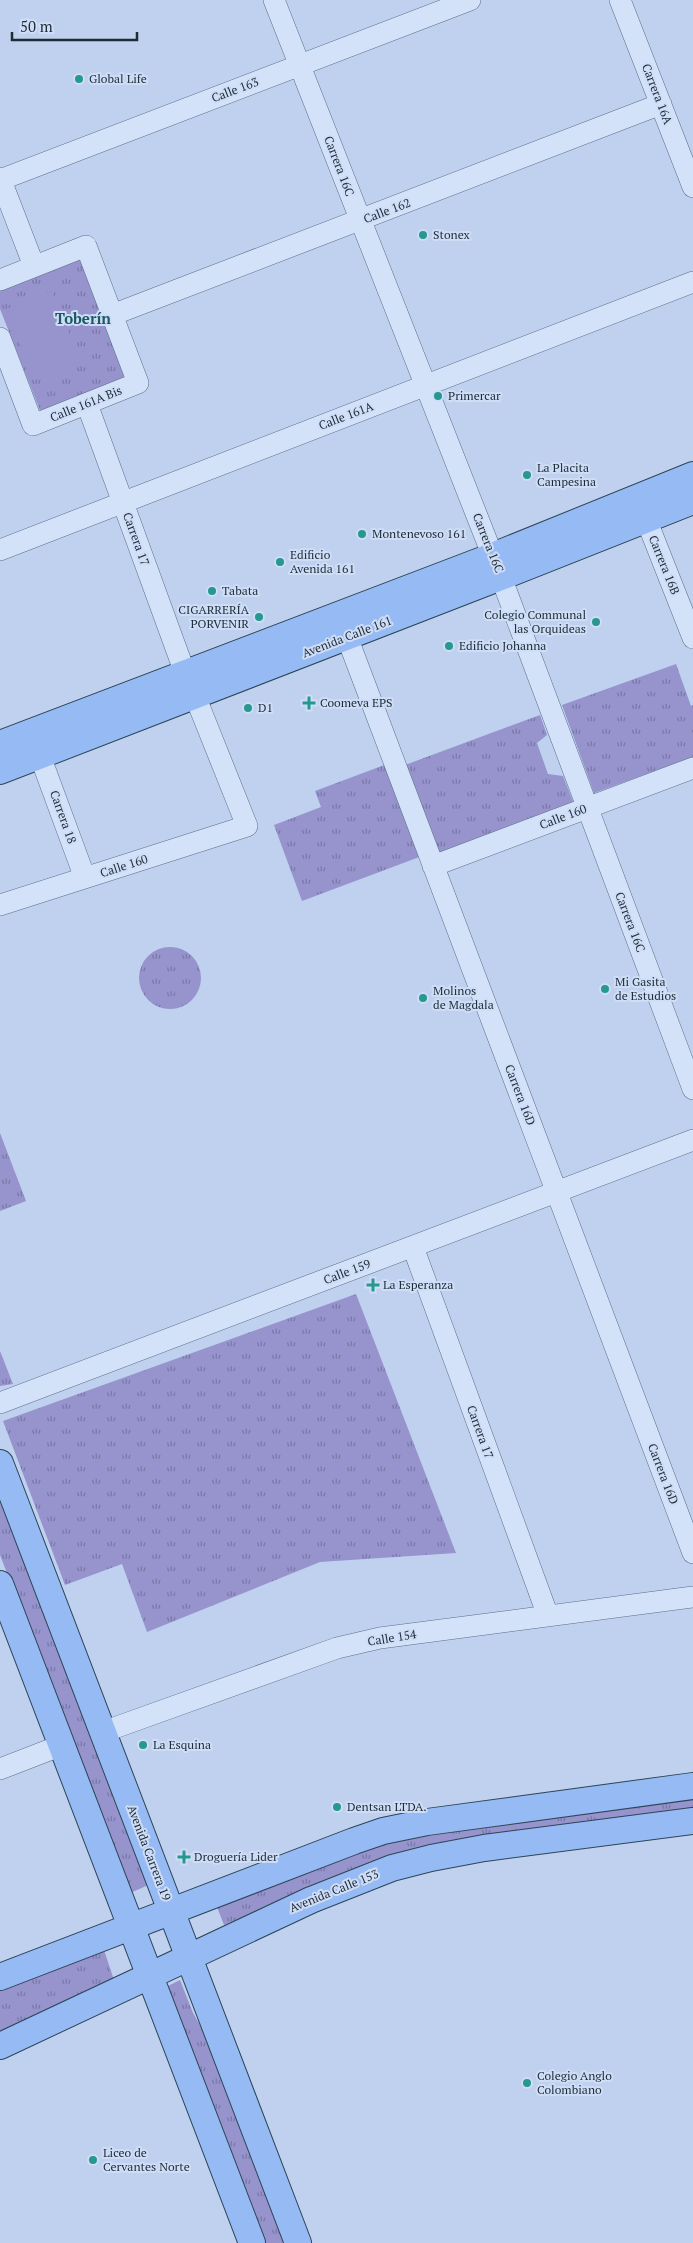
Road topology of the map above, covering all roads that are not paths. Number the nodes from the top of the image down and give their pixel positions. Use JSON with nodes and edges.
{"nodes":[{"id":1,"x":274,"y":0,"type":"edge"},
{"id":2,"x":470,"y":0,"type":"edge"},
{"id":3,"x":620,"y":0,"type":"edge"},
{"id":4,"x":300,"y":65,"type":"junction"},
{"id":5,"x":661,"y":104,"type":"junction"},
{"id":6,"x":0,"y":179,"type":"edge"},
{"id":7,"x":693,"y":187,"type":"edge"},
{"id":8,"x":361,"y":221,"type":"junction"},
{"id":9,"x":34,"y":266,"type":"junction"},
{"id":10,"x":0,"y":280,"type":"edge"},
{"id":11,"x":693,"y":282,"type":"edge"},
{"id":12,"x":112,"y":315,"type":"junction"},
{"id":13,"x":0,"y":338,"type":"edge"},
{"id":14,"x":4,"y":361,"type":"edge"},
{"id":15,"x":426,"y":386,"type":"junction"},
{"id":16,"x":87,"y":404,"type":"junction"},
{"id":17,"x":693,"y":475,"type":"edge"},
{"id":18,"x":693,"y":501,"type":"edge"},
{"id":19,"x":123,"y":502,"type":"junction"},
{"id":20,"x":646,"y":519,"type":"junction"},
{"id":21,"x":0,"y":550,"type":"edge"},
{"id":22,"x":497,"y":567,"type":"junction"},
{"id":23,"x":347,"y":637,"type":"junction"},
{"id":24,"x":693,"y":638,"type":"edge"},
{"id":25,"x":190,"y":685,"type":"junction"},
{"id":26,"x":0,"y":744,"type":"edge"},
{"id":27,"x":40,"y":756,"type":"junction"},
{"id":28,"x":693,"y":768,"type":"edge"},
{"id":29,"x":0,"y":772,"type":"edge"},
{"id":30,"x":587,"y":808,"type":"junction"},
{"id":31,"x":247,"y":826,"type":"joint"},
{"id":32,"x":433,"y":866,"type":"junction"},
{"id":33,"x":85,"y":878,"type":"junction"},
{"id":34,"x":0,"y":906,"type":"edge"},
{"id":35,"x":693,"y":1089,"type":"edge"},
{"id":36,"x":693,"y":1140,"type":"edge"},
{"id":37,"x":557,"y":1192,"type":"junction"},
{"id":38,"x":413,"y":1247,"type":"junction"},
{"id":39,"x":0,"y":1404,"type":"edge"},
{"id":40,"x":0,"y":1463,"type":"edge"},
{"id":41,"x":693,"y":1553,"type":"edge"},
{"id":42,"x":0,"y":1584,"type":"edge"},
{"id":43,"x":693,"y":1597,"type":"edge"},
{"id":44,"x":548,"y":1616,"type":"junction"},
{"id":45,"x":103,"y":1732,"type":"junction"},
{"id":46,"x":62,"y":1745,"type":"junction"},
{"id":47,"x":0,"y":1769,"type":"edge"},
{"id":48,"x":693,"y":1786,"type":"edge"},
{"id":49,"x":693,"y":1821,"type":"edge"},
{"id":50,"x":171,"y":1911,"type":"junction"},
{"id":51,"x":131,"y":1926,"type":"junction"},
{"id":52,"x":189,"y":1956,"type":"junction"},
{"id":53,"x":150,"y":1974,"type":"junction"},
{"id":54,"x":0,"y":1977,"type":"edge"},
{"id":55,"x":0,"y":2046,"type":"edge"},
{"id":56,"x":252,"y":2243,"type":"edge"},
{"id":57,"x":298,"y":2243,"type":"edge"}],
"edges":[{"from":1,"to":4,"type":"street","name":"Carrera 16C"},
{"from":2,"to":4,"type":"street","name":"Calle 163"},
{"from":3,"to":5,"type":"street","name":"Carrera 16A"},
{"from":4,"to":6,"type":"street","name":"Calle 163"},
{"from":4,"to":8,"type":"street","name":"Carrera 16C"},
{"from":5,"to":7,"type":"street","name":"Carrera 16A"},
{"from":5,"to":8,"type":"street","name":"Calle 162"},
{"from":6,"to":9,"type":"street"},
{"from":8,"to":12,"type":"street","name":"Calle 162"},
{"from":8,"to":15,"type":"street","name":"Carrera 16C"},
{"from":9,"to":10,"type":"street"},
{"from":9,"to":12,"type":"street"},
{"from":11,"to":15,"type":"street","name":"Calle 161A"},
{"from":12,"to":16,"type":"street","name":"Calle 161A Bis"},
{"from":13,"to":14,"type":"street"},
{"from":14,"to":16,"type":"street","name":"Calle 161A Bis"},
{"from":15,"to":19,"type":"street","name":"Calle 161A"},
{"from":15,"to":22,"type":"street","name":"Carrera 16C"},
{"from":16,"to":19,"type":"street","name":"Carrera 17"},
{"from":17,"to":22,"type":"main road","name":"Avenida Calle 161"},
{"from":18,"to":20,"type":"main road","name":"Avenida Calle 161"},
{"from":19,"to":21,"type":"street","name":"Calle 161A"},
{"from":19,"to":25,"type":"street","name":"Carrera 17"},
{"from":20,"to":22,"type":"main road","name":"Avenida Calle 161"},
{"from":20,"to":24,"type":"street","name":"Carrera 16B"},
{"from":22,"to":23,"type":"main road","name":"Avenida Calle 161"},
{"from":22,"to":25,"type":"main road","name":"Avenida Calle 161"},
{"from":22,"to":30,"type":"street","name":"Carrera 16C"},
{"from":23,"to":25,"type":"main road","name":"Avenida Calle 161"},
{"from":23,"to":32,"type":"street","name":"Carrera 16D"},
{"from":25,"to":26,"type":"main road","name":"Avenida Calle 161"},
{"from":25,"to":27,"type":"main road","name":"Avenida Calle 161"},
{"from":25,"to":31,"type":"street","name":"Carrera 17"},
{"from":27,"to":29,"type":"main road","name":"Avenida Calle 161"},
{"from":27,"to":33,"type":"street","name":"Carrera 18"},
{"from":28,"to":30,"type":"street","name":"Calle 160"},
{"from":30,"to":32,"type":"street","name":"Calle 160"},
{"from":30,"to":35,"type":"street","name":"Carrera 16C"},
{"from":31,"to":33,"type":"street","name":"Calle 160"},
{"from":32,"to":37,"type":"street","name":"Carrera 16D"},
{"from":33,"to":34,"type":"street","name":"Calle 160"},
{"from":36,"to":37,"type":"street","name":"Calle 159"},
{"from":37,"to":38,"type":"street","name":"Calle 159"},
{"from":37,"to":41,"type":"street","name":"Carrera 16D"},
{"from":38,"to":39,"type":"street","name":"Calle 159"},
{"from":38,"to":44,"type":"street","name":"Carrera 17"},
{"from":40,"to":45,"type":"main road","name":"Avenida Carrera 19"},
{"from":42,"to":46,"type":"main road"},
{"from":43,"to":44,"type":"street","name":"Calle 154"},
{"from":44,"to":45,"type":"street","name":"Calle 154"},
{"from":45,"to":50,"type":"main road","name":"Avenida Carrera 19"},
{"from":46,"to":47,"type":"street"},
{"from":46,"to":51,"type":"main road"},
{"from":48,"to":50,"type":"main road"},
{"from":49,"to":52,"type":"main road","name":"Avenida Calle 153"},
{"from":50,"to":51,"type":"main road"},
{"from":50,"to":52,"type":"main road","name":"Avenida Carrera 19"},
{"from":51,"to":53,"type":"main road"},
{"from":51,"to":54,"type":"main road"},
{"from":52,"to":53,"type":"main road","name":"Avenida Calle 153"},
{"from":52,"to":57,"type":"main road","name":"Avenida Carrera 19"},
{"from":53,"to":55,"type":"main road","name":"Avenida Calle 153"},
{"from":53,"to":56,"type":"main road"}]}
